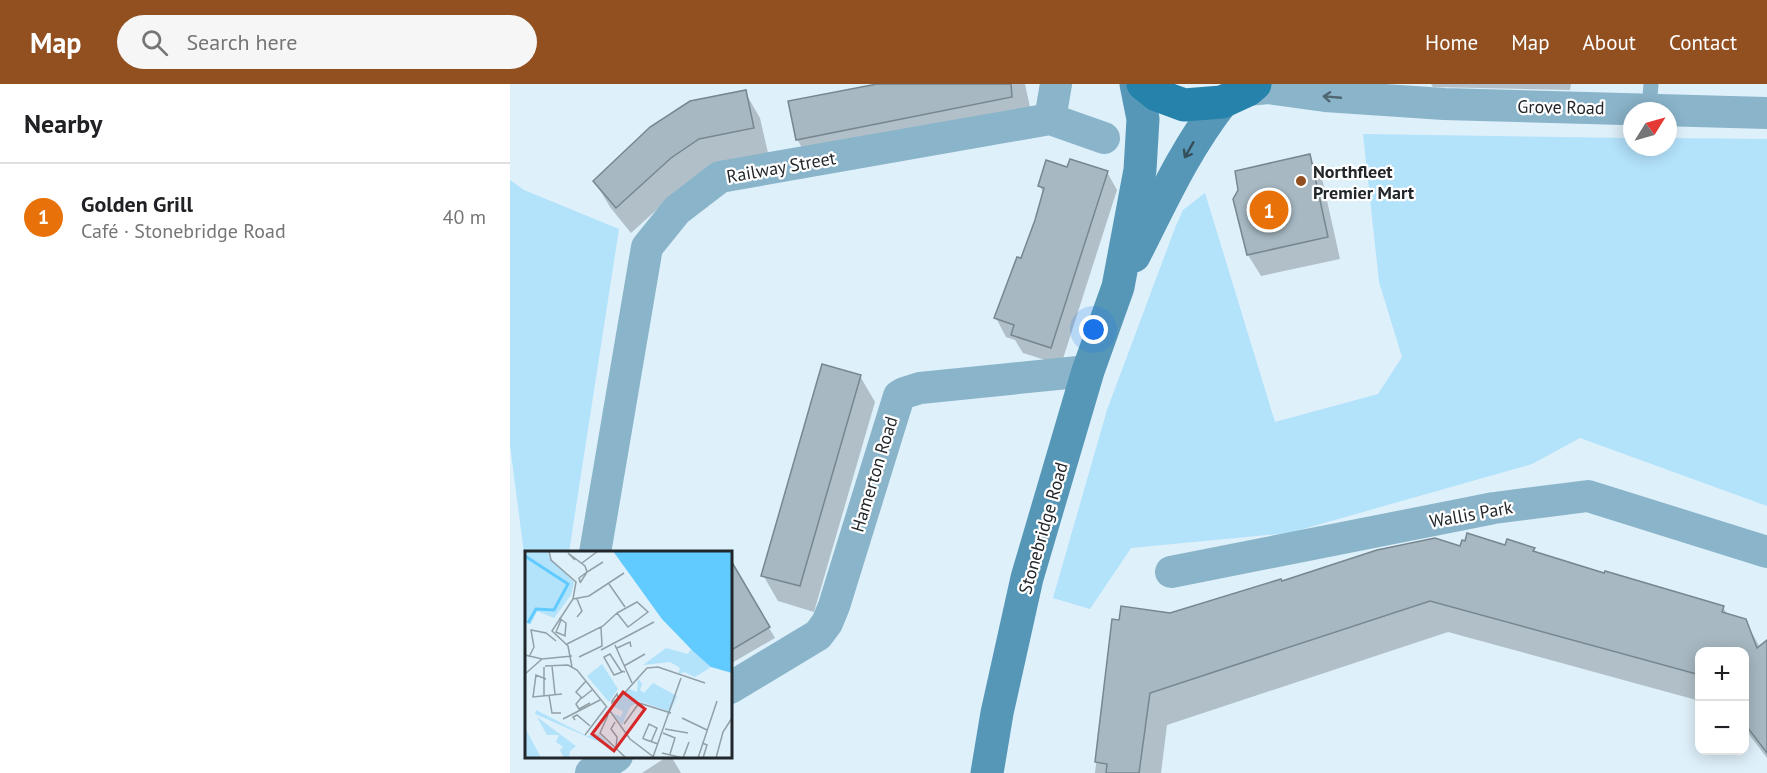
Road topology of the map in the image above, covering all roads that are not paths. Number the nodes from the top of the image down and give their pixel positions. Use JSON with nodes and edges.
{"nodes":[{"id":1,"x":1056,"y":84,"type":"edge"},
{"id":2,"x":1136,"y":84,"type":"edge"},
{"id":3,"x":1143,"y":84,"type":"edge"},
{"id":4,"x":1362,"y":84,"type":"edge"},
{"id":5,"x":1242,"y":92,"type":"edge"},
{"id":6,"x":1650,"y":96,"type":"edge"},
{"id":7,"x":1390,"y":101,"type":"junction"},
{"id":8,"x":1767,"y":113,"type":"edge"},
{"id":9,"x":1050,"y":119,"type":"junction"},
{"id":10,"x":1104,"y":138,"type":"dead end"},
{"id":11,"x":1118,"y":287,"type":"junction"},
{"id":12,"x":1088,"y":371,"type":"junction"},
{"id":13,"x":595,"y":551,"type":"edge"},
{"id":14,"x":1767,"y":552,"type":"edge"},
{"id":15,"x":1170,"y":572,"type":"dead end"},
{"id":16,"x":732,"y":687,"type":"edge"},
{"id":17,"x":987,"y":773,"type":"edge"}],
"edges":[{"from":1,"to":9,"type":"street"},
{"from":2,"to":11,"type":"main road","name":"Stonebridge Road"},
{"from":3,"to":5,"type":"main road"},
{"from":4,"to":7,"type":"street","name":"Grove Road"},
{"from":7,"to":5,"type":"street","name":"Grove Road","one_way":true},
{"from":5,"to":11,"type":"main road","name":"Stonebridge Road","one_way":true},
{"from":6,"to":7,"type":"street","name":"Grove Road"},
{"from":6,"to":8,"type":"street","name":"Grove Road"},
{"from":9,"to":10,"type":"street","name":"Railway Street"},
{"from":9,"to":13,"type":"street","name":"Railway Street"},
{"from":11,"to":12,"type":"main road","name":"Stonebridge Road"},
{"from":12,"to":16,"type":"street","name":"Hamerton Road"},
{"from":12,"to":17,"type":"main road","name":"Stonebridge Road"},
{"from":14,"to":15,"type":"street","name":"Wallis Park"}]}
